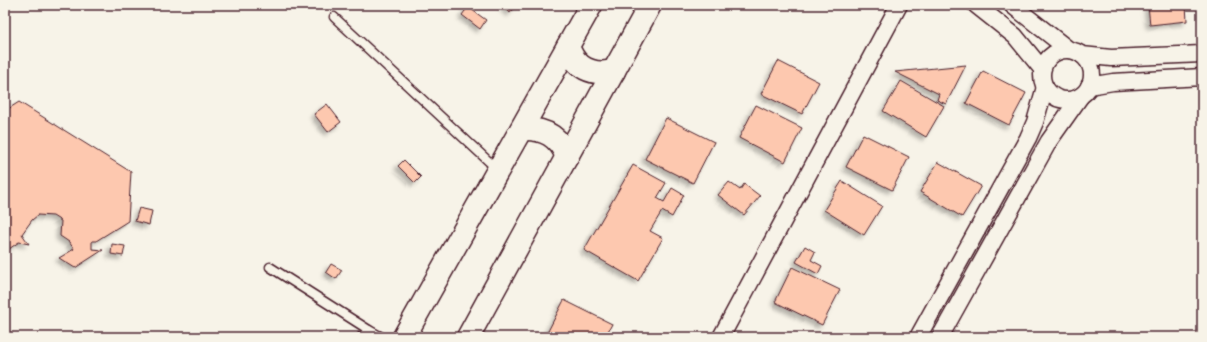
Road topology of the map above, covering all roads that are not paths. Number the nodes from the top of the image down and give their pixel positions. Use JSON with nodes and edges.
{"nodes":[{"id":1,"x":591,"y":5,"type":"edge"},
{"id":2,"x":650,"y":5,"type":"edge"},
{"id":3,"x":899,"y":5,"type":"edge"},
{"id":4,"x":976,"y":5,"type":"edge"},
{"id":5,"x":1012,"y":5,"type":"edge"},
{"id":6,"x":334,"y":17,"type":"dead end"},
{"id":7,"x":568,"y":46,"type":"junction"},
{"id":8,"x":1076,"y":53,"type":"junction"},
{"id":9,"x":1202,"y":54,"type":"edge"},
{"id":10,"x":1042,"y":69,"type":"junction"},
{"id":11,"x":614,"y":71,"type":"junction"},
{"id":12,"x":1202,"y":77,"type":"edge"},
{"id":13,"x":1045,"y":87,"type":"junction"},
{"id":14,"x":1084,"y":92,"type":"junction"},
{"id":15,"x":522,"y":129,"type":"junction"},
{"id":16,"x":567,"y":157,"type":"junction"},
{"id":17,"x":499,"y":170,"type":"junction"},
{"id":18,"x":270,"y":267,"type":"dead end"},
{"id":19,"x":369,"y":330,"type":"junction"},
{"id":20,"x":361,"y":337,"type":"edge"},
{"id":21,"x":382,"y":337,"type":"edge"},
{"id":22,"x":404,"y":337,"type":"edge"},
{"id":23,"x":468,"y":337,"type":"edge"},
{"id":24,"x":721,"y":337,"type":"edge"},
{"id":25,"x":918,"y":337,"type":"edge"},
{"id":26,"x":940,"y":337,"type":"edge"}],
"edges":[{"from":1,"to":7,"type":"street"},
{"from":2,"to":11,"type":"street"},
{"from":3,"to":24,"type":"street"},
{"from":4,"to":10,"type":"street"},
{"from":5,"to":8,"type":"street"},
{"from":6,"to":17,"type":"lane"},
{"from":7,"to":11,"type":"street"},
{"from":7,"to":15,"type":"street"},
{"from":8,"to":9,"type":"street"},
{"from":8,"to":10,"type":"street"},
{"from":8,"to":14,"type":"street"},
{"from":10,"to":13,"type":"street"},
{"from":11,"to":16,"type":"street"},
{"from":12,"to":14,"type":"street"},
{"from":13,"to":14,"type":"street"},
{"from":13,"to":25,"type":"street"},
{"from":14,"to":26,"type":"street"},
{"from":15,"to":16,"type":"street"},
{"from":15,"to":17,"type":"street"},
{"from":16,"to":23,"type":"street"},
{"from":17,"to":22,"type":"street"},
{"from":18,"to":19,"type":"lane"},
{"from":19,"to":20,"type":"lane"},
{"from":19,"to":21,"type":"lane"}]}
